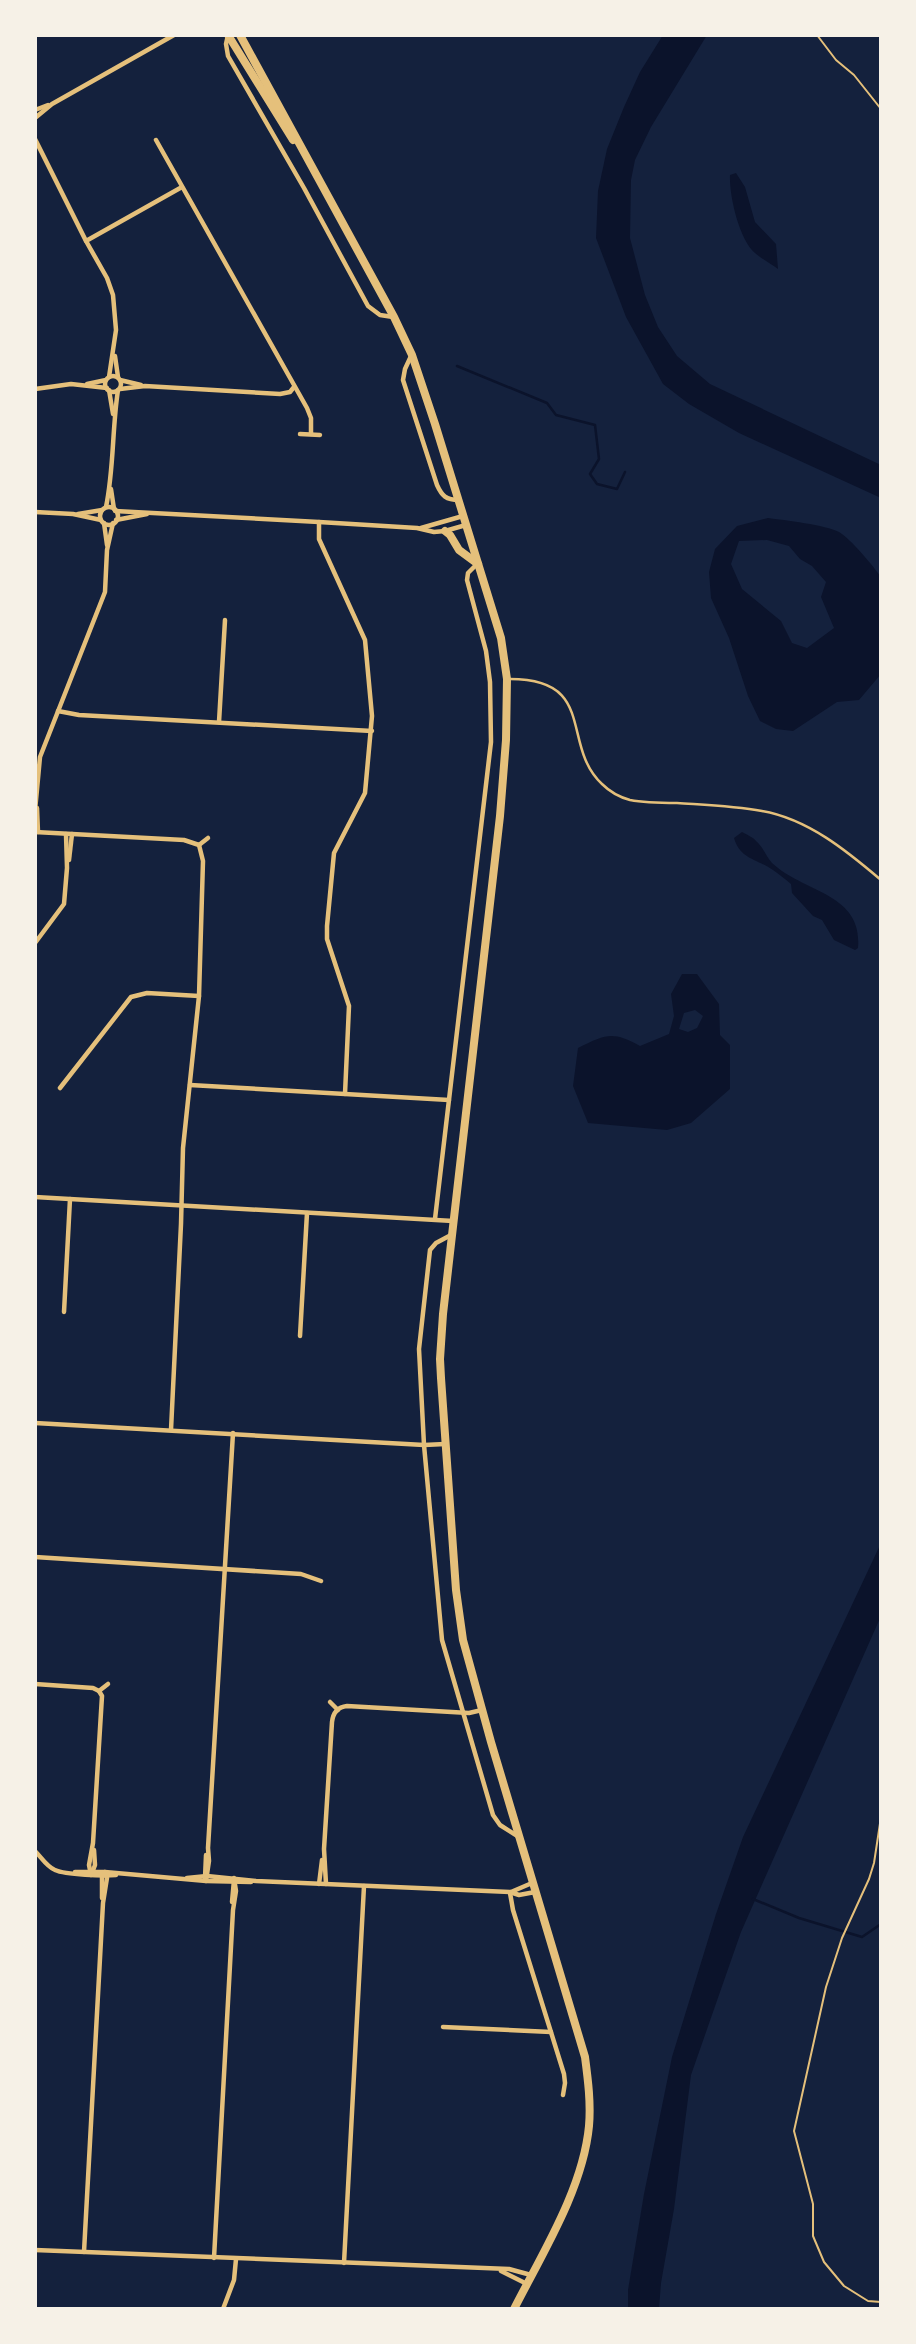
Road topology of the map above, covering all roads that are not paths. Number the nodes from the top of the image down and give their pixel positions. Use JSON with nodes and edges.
{"nodes":[{"id":1,"x":174,"y":35,"type":"edge"},
{"id":2,"x":228,"y":35,"type":"edge"},
{"id":3,"x":240,"y":35,"type":"edge"},
{"id":4,"x":52,"y":104,"type":"junction"},
{"id":5,"x":35,"y":110,"type":"edge"},
{"id":6,"x":35,"y":118,"type":"edge"},
{"id":7,"x":35,"y":139,"type":"edge"},
{"id":8,"x":156,"y":140,"type":"dead end"},
{"id":9,"x":35,"y":146,"type":"edge"},
{"id":10,"x":40,"y":152,"type":"junction"},
{"id":11,"x":307,"y":159,"type":"junction"},
{"id":12,"x":182,"y":187,"type":"junction"},
{"id":13,"x":86,"y":242,"type":"junction"},
{"id":14,"x":394,"y":317,"type":"junction"},
{"id":15,"x":114,"y":351,"type":"junction"},
{"id":16,"x":412,"y":355,"type":"junction"},
{"id":17,"x":108,"y":378,"type":"junction"},
{"id":18,"x":119,"y":379,"type":"junction"},
{"id":19,"x":82,"y":385,"type":"junction"},
{"id":20,"x":145,"y":386,"type":"junction"},
{"id":21,"x":295,"y":386,"type":"junction"},
{"id":22,"x":35,"y":389,"type":"edge"},
{"id":23,"x":108,"y":389,"type":"junction"},
{"id":24,"x":119,"y":390,"type":"junction"},
{"id":25,"x":114,"y":418,"type":"junction"},
{"id":26,"x":300,"y":434,"type":"dead end"},
{"id":27,"x":311,"y":434,"type":"junction"},
{"id":28,"x":320,"y":435,"type":"dead end"},
{"id":29,"x":111,"y":484,"type":"junction"},
{"id":30,"x":459,"y":500,"type":"junction"},
{"id":31,"x":104,"y":509,"type":"junction"},
{"id":32,"x":115,"y":510,"type":"junction"},
{"id":33,"x":35,"y":512,"type":"edge"},
{"id":34,"x":73,"y":514,"type":"junction"},
{"id":35,"x":152,"y":514,"type":"junction"},
{"id":36,"x":465,"y":520,"type":"junction"},
{"id":37,"x":103,"y":522,"type":"junction"},
{"id":38,"x":114,"y":522,"type":"junction"},
{"id":39,"x":319,"y":522,"type":"junction"},
{"id":40,"x":417,"y":528,"type":"junction"},
{"id":41,"x":445,"y":531,"type":"junction"},
{"id":42,"x":107,"y":550,"type":"junction"},
{"id":43,"x":478,"y":564,"type":"junction"},
{"id":44,"x":225,"y":620,"type":"dead end"},
{"id":45,"x":507,"y":679,"type":"junction"},
{"id":46,"x":58,"y":711,"type":"junction"},
{"id":47,"x":219,"y":722,"type":"junction"},
{"id":48,"x":372,"y":731,"type":"junction"},
{"id":49,"x":37,"y":804,"type":"edge"},
{"id":50,"x":35,"y":811,"type":"edge"},
{"id":51,"x":36,"y":832,"type":"edge"},
{"id":52,"x":69,"y":834,"type":"junction"},
{"id":53,"x":208,"y":838,"type":"dead end"},
{"id":54,"x":199,"y":845,"type":"junction"},
{"id":55,"x":881,"y":880,"type":"edge"},
{"id":56,"x":35,"y":943,"type":"edge"},
{"id":57,"x":199,"y":996,"type":"junction"},
{"id":58,"x":190,"y":1085,"type":"junction"},
{"id":59,"x":60,"y":1088,"type":"dead end"},
{"id":60,"x":345,"y":1094,"type":"junction"},
{"id":61,"x":449,"y":1100,"type":"junction"},
{"id":62,"x":35,"y":1197,"type":"edge"},
{"id":63,"x":70,"y":1199,"type":"junction"},
{"id":64,"x":181,"y":1205,"type":"junction"},
{"id":65,"x":307,"y":1213,"type":"junction"},
{"id":66,"x":435,"y":1219,"type":"junction"},
{"id":67,"x":454,"y":1221,"type":"junction"},
{"id":68,"x":453,"y":1234,"type":"junction"},
{"id":69,"x":64,"y":1312,"type":"dead end"},
{"id":70,"x":300,"y":1336,"type":"dead end"},
{"id":71,"x":35,"y":1423,"type":"edge"},
{"id":72,"x":171,"y":1430,"type":"junction"},
{"id":73,"x":233,"y":1433,"type":"junction"},
{"id":74,"x":446,"y":1444,"type":"junction"},
{"id":75,"x":424,"y":1445,"type":"junction"},
{"id":76,"x":35,"y":1557,"type":"edge"},
{"id":77,"x":225,"y":1569,"type":"junction"},
{"id":78,"x":321,"y":1581,"type":"dead end"},
{"id":79,"x":35,"y":1684,"type":"edge"},
{"id":80,"x":108,"y":1684,"type":"dead end"},
{"id":81,"x":99,"y":1691,"type":"junction"},
{"id":82,"x":330,"y":1702,"type":"dead end"},
{"id":83,"x":338,"y":1710,"type":"junction"},
{"id":84,"x":483,"y":1710,"type":"junction"},
{"id":85,"x":463,"y":1713,"type":"junction"},
{"id":86,"x":520,"y":1837,"type":"junction"},
{"id":87,"x":324,"y":1849,"type":"junction"},
{"id":88,"x":35,"y":1851,"type":"edge"},
{"id":89,"x":91,"y":1872,"type":"junction"},
{"id":90,"x":104,"y":1875,"type":"junction"},
{"id":91,"x":206,"y":1878,"type":"junction"},
{"id":92,"x":235,"y":1881,"type":"junction"},
{"id":93,"x":534,"y":1882,"type":"junction"},
{"id":94,"x":318,"y":1884,"type":"junction"},
{"id":95,"x":326,"y":1884,"type":"junction"},
{"id":96,"x":364,"y":1886,"type":"junction"},
{"id":97,"x":537,"y":1891,"type":"junction"},
{"id":98,"x":510,"y":1892,"type":"junction"},
{"id":99,"x":443,"y":2027,"type":"dead end"},
{"id":100,"x":551,"y":2032,"type":"junction"},
{"id":101,"x":563,"y":2095,"type":"dead end"},
{"id":102,"x":35,"y":2250,"type":"edge"},
{"id":103,"x":84,"y":2252,"type":"junction"},
{"id":104,"x":214,"y":2258,"type":"junction"},
{"id":105,"x":236,"y":2259,"type":"junction"},
{"id":106,"x":344,"y":2263,"type":"junction"},
{"id":107,"x":500,"y":2270,"type":"junction"},
{"id":108,"x":529,"y":2279,"type":"junction"},
{"id":109,"x":223,"y":2309,"type":"edge"},
{"id":110,"x":513,"y":2309,"type":"edge"}],
"edges":[{"from":1,"to":4,"type":"street"},
{"from":2,"to":11,"type":"main road"},
{"from":2,"to":14,"type":"street"},
{"from":3,"to":11,"type":"main road"},
{"from":4,"to":5,"type":"street"},
{"from":4,"to":6,"type":"street"},
{"from":7,"to":10,"type":"street"},
{"from":8,"to":12,"type":"street"},
{"from":9,"to":10,"type":"street"},
{"from":10,"to":13,"type":"street"},
{"from":11,"to":14,"type":"main road"},
{"from":12,"to":13,"type":"street"},
{"from":12,"to":21,"type":"street"},
{"from":13,"to":15,"type":"street"},
{"from":14,"to":16,"type":"main road"},
{"from":15,"to":17,"type":"street"},
{"from":15,"to":18,"type":"street"},
{"from":16,"to":30,"type":"main road"},
{"from":16,"to":30,"type":"street"},
{"from":17,"to":18,"type":"street"},
{"from":17,"to":19,"type":"street"},
{"from":17,"to":23,"type":"street"},
{"from":18,"to":20,"type":"street"},
{"from":18,"to":24,"type":"street"},
{"from":19,"to":22,"type":"street"},
{"from":19,"to":23,"type":"street"},
{"from":20,"to":21,"type":"street"},
{"from":20,"to":24,"type":"street"},
{"from":21,"to":27,"type":"street"},
{"from":23,"to":24,"type":"street"},
{"from":23,"to":25,"type":"street"},
{"from":24,"to":25,"type":"street"},
{"from":25,"to":29,"type":"street"},
{"from":26,"to":27,"type":"street"},
{"from":27,"to":28,"type":"street"},
{"from":29,"to":31,"type":"street"},
{"from":29,"to":32,"type":"street"},
{"from":30,"to":36,"type":"main road"},
{"from":31,"to":32,"type":"street"},
{"from":31,"to":34,"type":"street"},
{"from":31,"to":37,"type":"street"},
{"from":32,"to":35,"type":"street"},
{"from":32,"to":38,"type":"street"},
{"from":33,"to":34,"type":"street"},
{"from":34,"to":37,"type":"street"},
{"from":35,"to":38,"type":"street"},
{"from":35,"to":39,"type":"street"},
{"from":36,"to":40,"type":"street"},
{"from":36,"to":41,"type":"street"},
{"from":36,"to":43,"type":"main road"},
{"from":37,"to":38,"type":"street"},
{"from":37,"to":42,"type":"street"},
{"from":38,"to":42,"type":"street"},
{"from":39,"to":40,"type":"street"},
{"from":39,"to":48,"type":"street"},
{"from":40,"to":41,"type":"street"},
{"from":41,"to":43,"type":"main road"},
{"from":42,"to":46,"type":"street"},
{"from":43,"to":45,"type":"main road"},
{"from":43,"to":61,"type":"street"},
{"from":44,"to":47,"type":"street"},
{"from":45,"to":55,"type":"lane"},
{"from":45,"to":67,"type":"main road"},
{"from":46,"to":47,"type":"street"},
{"from":46,"to":49,"type":"street"},
{"from":47,"to":48,"type":"street"},
{"from":48,"to":60,"type":"street"},
{"from":49,"to":50,"type":"street"},
{"from":49,"to":51,"type":"street"},
{"from":51,"to":52,"type":"street"},
{"from":52,"to":54,"type":"street"},
{"from":52,"to":56,"type":"street"},
{"from":53,"to":54,"type":"street"},
{"from":54,"to":57,"type":"street"},
{"from":57,"to":58,"type":"street"},
{"from":57,"to":59,"type":"street"},
{"from":58,"to":60,"type":"street"},
{"from":58,"to":64,"type":"street"},
{"from":60,"to":61,"type":"street"},
{"from":61,"to":66,"type":"street"},
{"from":62,"to":63,"type":"street"},
{"from":63,"to":64,"type":"street"},
{"from":63,"to":69,"type":"street"},
{"from":64,"to":65,"type":"street"},
{"from":64,"to":72,"type":"street"},
{"from":65,"to":66,"type":"street"},
{"from":65,"to":70,"type":"street"},
{"from":66,"to":67,"type":"street"},
{"from":67,"to":68,"type":"main road"},
{"from":68,"to":74,"type":"main road"},
{"from":68,"to":75,"type":"street"},
{"from":71,"to":72,"type":"street"},
{"from":72,"to":73,"type":"street"},
{"from":73,"to":75,"type":"street"},
{"from":73,"to":77,"type":"street"},
{"from":74,"to":75,"type":"street"},
{"from":74,"to":84,"type":"main road"},
{"from":75,"to":85,"type":"street"},
{"from":76,"to":77,"type":"street"},
{"from":77,"to":78,"type":"street"},
{"from":77,"to":91,"type":"street"},
{"from":79,"to":81,"type":"street"},
{"from":80,"to":81,"type":"street"},
{"from":81,"to":89,"type":"street"},
{"from":82,"to":83,"type":"street"},
{"from":83,"to":85,"type":"street"},
{"from":83,"to":87,"type":"street"},
{"from":84,"to":85,"type":"street"},
{"from":84,"to":86,"type":"main road"},
{"from":85,"to":86,"type":"street"},
{"from":86,"to":93,"type":"main road"},
{"from":87,"to":94,"type":"street"},
{"from":87,"to":95,"type":"street"},
{"from":88,"to":89,"type":"street"},
{"from":89,"to":90,"type":"street"},
{"from":90,"to":91,"type":"street"},
{"from":90,"to":103,"type":"street"},
{"from":91,"to":92,"type":"street"},
{"from":92,"to":94,"type":"street"},
{"from":92,"to":104,"type":"street"},
{"from":93,"to":97,"type":"main road"},
{"from":93,"to":98,"type":"street"},
{"from":94,"to":95,"type":"street"},
{"from":95,"to":96,"type":"street"},
{"from":96,"to":98,"type":"street"},
{"from":96,"to":106,"type":"street"},
{"from":97,"to":98,"type":"street"},
{"from":97,"to":108,"type":"main road"},
{"from":98,"to":100,"type":"street"},
{"from":99,"to":100,"type":"street"},
{"from":100,"to":101,"type":"street"},
{"from":102,"to":103,"type":"street"},
{"from":103,"to":104,"type":"street"},
{"from":104,"to":105,"type":"street"},
{"from":105,"to":106,"type":"street"},
{"from":105,"to":109,"type":"street"},
{"from":106,"to":107,"type":"street"},
{"from":107,"to":108,"type":"street"},
{"from":107,"to":108,"type":"street"},
{"from":108,"to":110,"type":"main road"}]}
